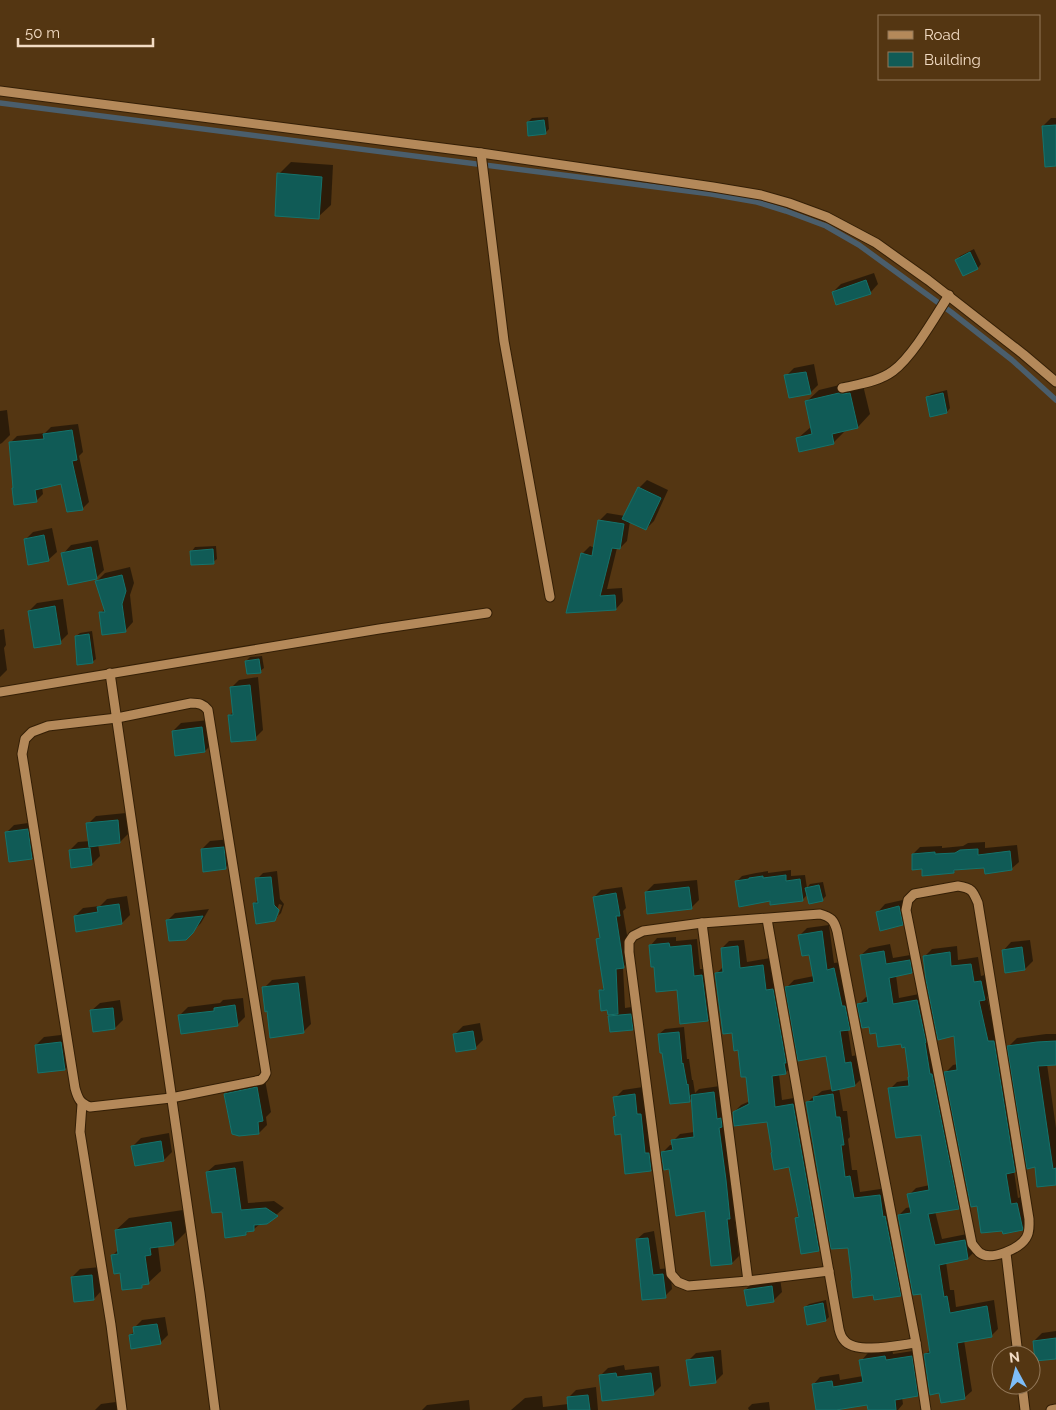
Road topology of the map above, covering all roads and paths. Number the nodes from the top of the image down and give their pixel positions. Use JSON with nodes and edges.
{"nodes":[{"id":1,"x":0,"y":91,"type":"edge"},
{"id":2,"x":481,"y":153,"type":"junction"},
{"id":3,"x":949,"y":296,"type":"junction"},
{"id":4,"x":1056,"y":382,"type":"edge"},
{"id":5,"x":842,"y":388,"type":"dead end"},
{"id":6,"x":550,"y":597,"type":"dead end"},
{"id":7,"x":487,"y":613,"type":"dead end"},
{"id":8,"x":110,"y":673,"type":"junction"},
{"id":9,"x":0,"y":692,"type":"edge"},
{"id":10,"x":117,"y":718,"type":"junction"},
{"id":11,"x":767,"y":919,"type":"junction"},
{"id":12,"x":702,"y":923,"type":"junction"},
{"id":13,"x":171,"y":1098,"type":"junction"},
{"id":14,"x":82,"y":1104,"type":"junction"},
{"id":15,"x":1006,"y":1253,"type":"junction"},
{"id":16,"x":829,"y":1271,"type":"junction"},
{"id":17,"x":748,"y":1281,"type":"junction"},
{"id":18,"x":916,"y":1343,"type":"junction"},
{"id":19,"x":1017,"y":1345,"type":"edge"},
{"id":20,"x":1023,"y":1395,"type":"edge"},
{"id":21,"x":1056,"y":1409,"type":"edge"},
{"id":22,"x":122,"y":1410,"type":"edge"},
{"id":23,"x":215,"y":1410,"type":"edge"},
{"id":24,"x":926,"y":1410,"type":"edge"},
{"id":25,"x":1025,"y":1410,"type":"edge"},
{"id":26,"x":1051,"y":1410,"type":"edge"}],
"edges":[{"from":1,"to":2,"type":"street"},
{"from":2,"to":3,"type":"street"},
{"from":2,"to":6,"type":"street"},
{"from":3,"to":4,"type":"street"},
{"from":3,"to":5,"type":"street"},
{"from":7,"to":8,"type":"street"},
{"from":8,"to":9,"type":"street"},
{"from":8,"to":10,"type":"street"},
{"from":10,"to":13,"type":"street"},
{"from":10,"to":13,"type":"street"},
{"from":10,"to":14,"type":"street"},
{"from":11,"to":12,"type":"street"},
{"from":11,"to":16,"type":"street"},
{"from":11,"to":18,"type":"street"},
{"from":12,"to":17,"type":"street"},
{"from":12,"to":17,"type":"street"},
{"from":13,"to":14,"type":"street"},
{"from":13,"to":23,"type":"street"},
{"from":14,"to":22,"type":"street"},
{"from":15,"to":15,"type":"street"},
{"from":15,"to":19,"type":"street"},
{"from":16,"to":17,"type":"street"},
{"from":16,"to":18,"type":"street"},
{"from":18,"to":24,"type":"street"},
{"from":20,"to":25,"type":"street"},
{"from":21,"to":26,"type":"street"}]}
